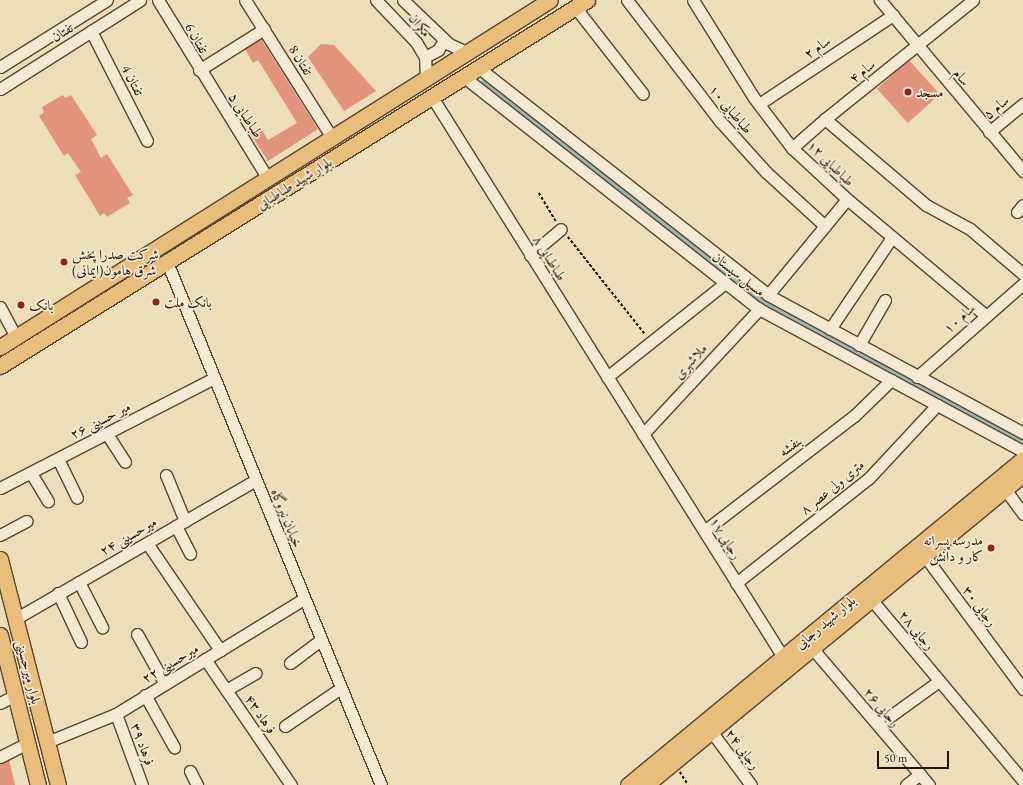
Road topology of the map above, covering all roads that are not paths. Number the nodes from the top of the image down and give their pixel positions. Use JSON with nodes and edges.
{"nodes":[{"id":1,"x":108,"y":0,"type":"edge"},
{"id":2,"x":140,"y":0,"type":"edge"},
{"id":3,"x":158,"y":0,"type":"edge"},
{"id":4,"x":245,"y":0,"type":"edge"},
{"id":5,"x":376,"y":0,"type":"edge"},
{"id":6,"x":403,"y":0,"type":"edge"},
{"id":7,"x":550,"y":0,"type":"edge"},
{"id":8,"x":627,"y":0,"type":"edge"},
{"id":9,"x":692,"y":0,"type":"edge"},
{"id":10,"x":880,"y":0,"type":"edge"},
{"id":11,"x":972,"y":0,"type":"edge"},
{"id":12,"x":577,"y":2,"type":"edge"},
{"id":13,"x":893,"y":15,"type":"junction"},
{"id":14,"x":264,"y":29,"type":"junction"},
{"id":15,"x":92,"y":32,"type":"junction"},
{"id":16,"x":444,"y":40,"type":"junction"},
{"id":17,"x":917,"y":46,"type":"junction"},
{"id":18,"x":466,"y":52,"type":"junction"},
{"id":19,"x":425,"y":57,"type":"junction"},
{"id":20,"x":0,"y":67,"type":"edge"},
{"id":21,"x":479,"y":68,"type":"junction"},
{"id":22,"x":199,"y":70,"type":"junction"},
{"id":23,"x":426,"y":77,"type":"junction"},
{"id":24,"x":464,"y":77,"type":"junction"},
{"id":25,"x":0,"y":89,"type":"edge"},
{"id":26,"x":643,"y":94,"type":"dead end"},
{"id":27,"x":432,"y":97,"type":"junction"},
{"id":28,"x":759,"y":104,"type":"junction"},
{"id":29,"x":1023,"y":104,"type":"edge"},
{"id":30,"x":825,"y":119,"type":"junction"},
{"id":31,"x":989,"y":132,"type":"junction"},
{"id":32,"x":331,"y":136,"type":"junction"},
{"id":33,"x":147,"y":141,"type":"dead end"},
{"id":34,"x":792,"y":148,"type":"junction"},
{"id":35,"x":1023,"y":171,"type":"edge"},
{"id":36,"x":267,"y":177,"type":"junction"},
{"id":37,"x":847,"y":199,"type":"junction"},
{"id":38,"x":825,"y":226,"type":"junction"},
{"id":39,"x":561,"y":229,"type":"road end"},
{"id":40,"x":892,"y":237,"type":"junction"},
{"id":41,"x":530,"y":255,"type":"junction"},
{"id":42,"x":166,"y":262,"type":"junction"},
{"id":43,"x":1023,"y":274,"type":"edge"},
{"id":44,"x":725,"y":282,"type":"junction"},
{"id":45,"x":1023,"y":284,"type":"edge"},
{"id":46,"x":768,"y":295,"type":"junction"},
{"id":47,"x":885,"y":300,"type":"dead end"},
{"id":48,"x":0,"y":307,"type":"edge"},
{"id":49,"x":759,"y":309,"type":"junction"},
{"id":50,"x":986,"y":314,"type":"junction"},
{"id":51,"x":830,"y":329,"type":"junction"},
{"id":52,"x":16,"y":337,"type":"junction"},
{"id":53,"x":858,"y":345,"type":"junction"},
{"id":54,"x":0,"y":347,"type":"edge"},
{"id":55,"x":0,"y":366,"type":"edge"},
{"id":56,"x":607,"y":377,"type":"junction"},
{"id":57,"x":917,"y":377,"type":"junction"},
{"id":58,"x":214,"y":378,"type":"junction"},
{"id":59,"x":891,"y":380,"type":"junction"},
{"id":60,"x":937,"y":405,"type":"junction"},
{"id":61,"x":1023,"y":433,"type":"edge"},
{"id":62,"x":107,"y":434,"type":"junction"},
{"id":63,"x":643,"y":434,"type":"junction"},
{"id":64,"x":1023,"y":451,"type":"edge"},
{"id":65,"x":58,"y":459,"type":"junction"},
{"id":66,"x":1023,"y":459,"type":"edge"},
{"id":67,"x":125,"y":462,"type":"dead end"},
{"id":68,"x":31,"y":473,"type":"junction"},
{"id":69,"x":1023,"y":474,"type":"edge"},
{"id":70,"x":166,"y":475,"type":"dead end"},
{"id":71,"x":256,"y":480,"type":"junction"},
{"id":72,"x":0,"y":488,"type":"edge"},
{"id":73,"x":1005,"y":489,"type":"junction"},
{"id":74,"x":77,"y":498,"type":"dead end"},
{"id":75,"x":48,"y":501,"type":"dead end"},
{"id":76,"x":1023,"y":514,"type":"edge"},
{"id":77,"x":26,"y":521,"type":"dead end"},
{"id":78,"x":181,"y":523,"type":"junction"},
{"id":79,"x":704,"y":531,"type":"junction"},
{"id":80,"x":0,"y":535,"type":"edge"},
{"id":81,"x":147,"y":543,"type":"junction"},
{"id":82,"x":190,"y":554,"type":"dead end"},
{"id":83,"x":924,"y":555,"type":"junction"},
{"id":84,"x":0,"y":559,"type":"edge"},
{"id":85,"x":79,"y":582,"type":"junction"},
{"id":86,"x":736,"y":583,"type":"junction"},
{"id":87,"x":58,"y":594,"type":"junction"},
{"id":88,"x":304,"y":599,"type":"junction"},
{"id":89,"x":871,"y":599,"type":"junction"},
{"id":90,"x":15,"y":619,"type":"junction"},
{"id":91,"x":102,"y":627,"type":"dead end"},
{"id":92,"x":137,"y":634,"type":"dead end"},
{"id":93,"x":0,"y":635,"type":"edge"},
{"id":94,"x":321,"y":640,"type":"junction"},
{"id":95,"x":81,"y":642,"type":"dead end"},
{"id":96,"x":812,"y":648,"type":"junction"},
{"id":97,"x":220,"y":650,"type":"junction"},
{"id":98,"x":783,"y":657,"type":"junction"},
{"id":99,"x":205,"y":659,"type":"junction"},
{"id":100,"x":290,"y":663,"type":"dead end"},
{"id":101,"x":256,"y":673,"type":"dead end"},
{"id":102,"x":939,"y":681,"type":"junction"},
{"id":103,"x":165,"y":684,"type":"junction"},
{"id":104,"x":341,"y":688,"type":"junction"},
{"id":105,"x":1023,"y":689,"type":"edge"},
{"id":106,"x":226,"y":690,"type":"junction"},
{"id":107,"x":15,"y":695,"type":"junction"},
{"id":108,"x":146,"y":695,"type":"junction"},
{"id":109,"x":0,"y":703,"type":"edge"},
{"id":110,"x":116,"y":714,"type":"junction"},
{"id":111,"x":878,"y":725,"type":"junction"},
{"id":112,"x":285,"y":726,"type":"dead end"},
{"id":113,"x":707,"y":727,"type":"junction"},
{"id":114,"x":47,"y":742,"type":"junction"},
{"id":115,"x":28,"y":743,"type":"junction"},
{"id":116,"x":174,"y":747,"type":"dead end"},
{"id":117,"x":0,"y":757,"type":"edge"},
{"id":118,"x":190,"y":772,"type":"dead end"},
{"id":119,"x":920,"y":774,"type":"junction"},
{"id":120,"x":1023,"y":781,"type":"edge"},
{"id":121,"x":378,"y":784,"type":"edge"},
{"id":122,"x":38,"y":785,"type":"edge"},
{"id":123,"x":58,"y":785,"type":"edge"},
{"id":124,"x":142,"y":785,"type":"edge"},
{"id":125,"x":197,"y":785,"type":"edge"},
{"id":126,"x":291,"y":785,"type":"edge"},
{"id":127,"x":628,"y":785,"type":"edge"},
{"id":128,"x":646,"y":785,"type":"edge"},
{"id":129,"x":751,"y":785,"type":"edge"},
{"id":130,"x":906,"y":785,"type":"edge"},
{"id":131,"x":929,"y":785,"type":"edge"}],
"edges":[{"from":1,"to":20,"type":"street","name":"تفتان"},
{"from":2,"to":15,"type":"street","name":"تفتان"},
{"from":3,"to":22,"type":"street","name":"تفتان 6"},
{"from":4,"to":14,"type":"street","name":"تفتان 8"},
{"from":5,"to":19,"type":"street","name":"مکران"},
{"from":6,"to":16,"type":"street","name":"مکران"},
{"from":7,"to":18,"type":"main road","name":"بلوار شهید طباطبایی"},
{"from":8,"to":38,"type":"street","name":"طباطبایی ۱۰"},
{"from":9,"to":28,"type":"street","name":"طباطبایی ۱۲"},
{"from":10,"to":13,"type":"street","name":"سام"},
{"from":11,"to":17,"type":"street","name":"سام ۴"},
{"from":12,"to":21,"type":"main road","name":"بلوار شهید طباطبایی"},
{"from":12,"to":26,"type":"street"},
{"from":13,"to":17,"type":"street","name":"سام"},
{"from":13,"to":28,"type":"street","name":"سام ۲"},
{"from":14,"to":22,"type":"street"},
{"from":14,"to":32,"type":"street","name":"تفتان 8"},
{"from":15,"to":25,"type":"street","name":"تفتان"},
{"from":15,"to":33,"type":"street","name":"تفتان 4"},
{"from":16,"to":18,"type":"street","name":"مکران"},
{"from":16,"to":19,"type":"street"},
{"from":17,"to":30,"type":"street","name":"سام ۴"},
{"from":17,"to":31,"type":"street","name":"سام"},
{"from":18,"to":23,"type":"main road","name":"بلوار شهید طباطبایی"},
{"from":19,"to":23,"type":"street","name":"مکران"},
{"from":21,"to":24,"type":"main road","name":"بلوار شهید طباطبایی"},
{"from":21,"to":46,"type":"street","name":"مسیل سیستان"},
{"from":22,"to":36,"type":"street","name":"طباطبایی ۵"},
{"from":23,"to":32,"type":"main road","name":"بلوار شهید طباطبایی"},
{"from":24,"to":27,"type":"main road","name":"بلوار شهید طباطبایی"},
{"from":24,"to":44,"type":"street","name":"مسیل سیستان"},
{"from":27,"to":41,"type":"street","name":"طباطبایی ۸"},
{"from":27,"to":42,"type":"main road","name":"بلوار شهید طباطبایی"},
{"from":28,"to":34,"type":"street","name":"طباطبایی ۱۲"},
{"from":29,"to":31,"type":"street","name":"سام ۵"},
{"from":30,"to":34,"type":"street","name":"سام ۴"},
{"from":30,"to":43,"type":"street"},
{"from":31,"to":35,"type":"street","name":"سام"},
{"from":32,"to":36,"type":"main road","name":"بلوار شهید طباطبایی"},
{"from":34,"to":37,"type":"street","name":"طباطبایی ۱۲"},
{"from":36,"to":52,"type":"main road","name":"بلوار شهید طباطبایی"},
{"from":37,"to":38,"type":"street"},
{"from":37,"to":40,"type":"street","name":"طباطبایی ۱۲"},
{"from":38,"to":46,"type":"street"},
{"from":39,"to":41,"type":"street"},
{"from":40,"to":50,"type":"street","name":"طباطبایی ۱۲"},
{"from":40,"to":51,"type":"street"},
{"from":41,"to":56,"type":"street","name":"طباطبایی ۸"},
{"from":42,"to":55,"type":"main road","name":"بلوار شهید طباطبایی"},
{"from":42,"to":58,"type":"street","name":"خیابان نیروگاه"},
{"from":44,"to":49,"type":"street","name":"مسیل سیستان"},
{"from":44,"to":56,"type":"street"},
{"from":45,"to":50,"type":"street","name":"سام ۱۰"},
{"from":46,"to":51,"type":"street","name":"مسیل سیستان"},
{"from":47,"to":53,"type":"street"},
{"from":48,"to":52,"type":"street"},
{"from":49,"to":59,"type":"street","name":"مسیل سیستان"},
{"from":49,"to":63,"type":"street","name":"ملاشهری"},
{"from":50,"to":57,"type":"street","name":"سام ۱۰"},
{"from":51,"to":53,"type":"street","name":"مسیل سیستان"},
{"from":52,"to":54,"type":"main road","name":"بلوار شهید طباطبایی"},
{"from":53,"to":57,"type":"street","name":"مسیل سیستان"},
{"from":56,"to":63,"type":"street","name":"طباطبایی ۸"},
{"from":57,"to":61,"type":"street","name":"مسیل سیستان"},
{"from":58,"to":62,"type":"street","name":"میر حسینی ۲۶"},
{"from":58,"to":71,"type":"street","name":"خیابان نیروگاه"},
{"from":59,"to":60,"type":"street","name":"مسیل سیستان"},
{"from":59,"to":79,"type":"street","name":"بنفشه"},
{"from":60,"to":64,"type":"street","name":"مسیل سیستان"},
{"from":60,"to":86,"type":"street","name":"۸ متری ولی عصر"},
{"from":62,"to":65,"type":"street","name":"میر حسینی ۲۶"},
{"from":62,"to":67,"type":"street"},
{"from":63,"to":79,"type":"street","name":"رجایی ۱۷"},
{"from":65,"to":68,"type":"street","name":"میر حسینی ۲۶"},
{"from":65,"to":74,"type":"street"},
{"from":66,"to":98,"type":"main road","name":"بلوار شهید رجایی"},
{"from":68,"to":72,"type":"street","name":"میر حسینی ۲۶"},
{"from":68,"to":75,"type":"street"},
{"from":69,"to":73,"type":"main road","name":"بلوار شهید رجایی"},
{"from":70,"to":78,"type":"street"},
{"from":71,"to":78,"type":"street","name":"میرحسینی ۲۴"},
{"from":71,"to":88,"type":"street","name":"خیابان نیروگاه"},
{"from":73,"to":76,"type":"street"},
{"from":73,"to":83,"type":"main road","name":"بلوار شهید رجایی"},
{"from":77,"to":80,"type":"street"},
{"from":78,"to":81,"type":"street","name":"میرحسینی ۲۴"},
{"from":78,"to":82,"type":"street"},
{"from":79,"to":86,"type":"street","name":"رجایی ۱۷"},
{"from":81,"to":85,"type":"street","name":"میرحسینی ۲۴"},
{"from":81,"to":97,"type":"street"},
{"from":83,"to":89,"type":"main road","name":"بلوار شهید رجایی"},
{"from":83,"to":105,"type":"street","name":"رجایی ۳۰"},
{"from":84,"to":90,"type":"main road","name":"بلوار میرحسینی"},
{"from":85,"to":87,"type":"street","name":"میرحسینی ۲۴"},
{"from":85,"to":91,"type":"street"},
{"from":86,"to":98,"type":"street","name":"رجایی ۱۷"},
{"from":87,"to":90,"type":"street","name":"میرحسینی ۲۴"},
{"from":87,"to":95,"type":"street"},
{"from":88,"to":94,"type":"street","name":"خیابان نیروگاه"},
{"from":88,"to":97,"type":"street","name":"میرحسینی ۲۲"},
{"from":89,"to":96,"type":"main road","name":"بلوار شهید رجایی"},
{"from":89,"to":102,"type":"street","name":"رجایی ۲۸"},
{"from":90,"to":114,"type":"main road","name":"بلوار میرحسینی"},
{"from":92,"to":103,"type":"street"},
{"from":93,"to":107,"type":"main road","name":"بلوار میرحسینی"},
{"from":94,"to":100,"type":"street"},
{"from":94,"to":104,"type":"street","name":"خیابان نیروگاه"},
{"from":96,"to":111,"type":"street","name":"رجایی ۲۶"},
{"from":96,"to":113,"type":"main road","name":"بلوار شهید رجایی"},
{"from":97,"to":99,"type":"street","name":"میرحسینی ۲۲"},
{"from":98,"to":113,"type":"main road","name":"بلوار شهید رجایی"},
{"from":99,"to":103,"type":"street","name":"میرحسینی ۲۲"},
{"from":99,"to":106,"type":"street","name":"فرهاد ۴۳"},
{"from":101,"to":106,"type":"street"},
{"from":102,"to":111,"type":"street"},
{"from":102,"to":120,"type":"street","name":"رجایی ۲۸"},
{"from":103,"to":108,"type":"street","name":"میرحسینی ۲۲"},
{"from":104,"to":112,"type":"street"},
{"from":104,"to":121,"type":"street","name":"خیابان نیروگاه"},
{"from":106,"to":126,"type":"street","name":"فرهاد ۴۳"},
{"from":107,"to":109,"type":"street"},
{"from":107,"to":115,"type":"main road","name":"بلوار میرحسینی"},
{"from":108,"to":110,"type":"street","name":"میرحسینی ۲۲"},
{"from":108,"to":116,"type":"street"},
{"from":110,"to":114,"type":"street","name":"میرحسینی ۲۲"},
{"from":110,"to":124,"type":"street","name":"فرهاد ۳۹"},
{"from":111,"to":119,"type":"street","name":"رجایی ۲۶"},
{"from":113,"to":127,"type":"main road","name":"بلوار شهید رجایی"},
{"from":113,"to":128,"type":"main road","name":"بلوار شهید رجایی"},
{"from":113,"to":129,"type":"street","name":"رجایی ۲۴"},
{"from":114,"to":123,"type":"main road","name":"بلوار میرحسینی"},
{"from":115,"to":117,"type":"street"},
{"from":115,"to":122,"type":"main road","name":"بلوار میرحسینی"},
{"from":118,"to":125,"type":"street"},
{"from":119,"to":130,"type":"street"},
{"from":119,"to":131,"type":"street","name":"رجایی ۲۶"}]}
